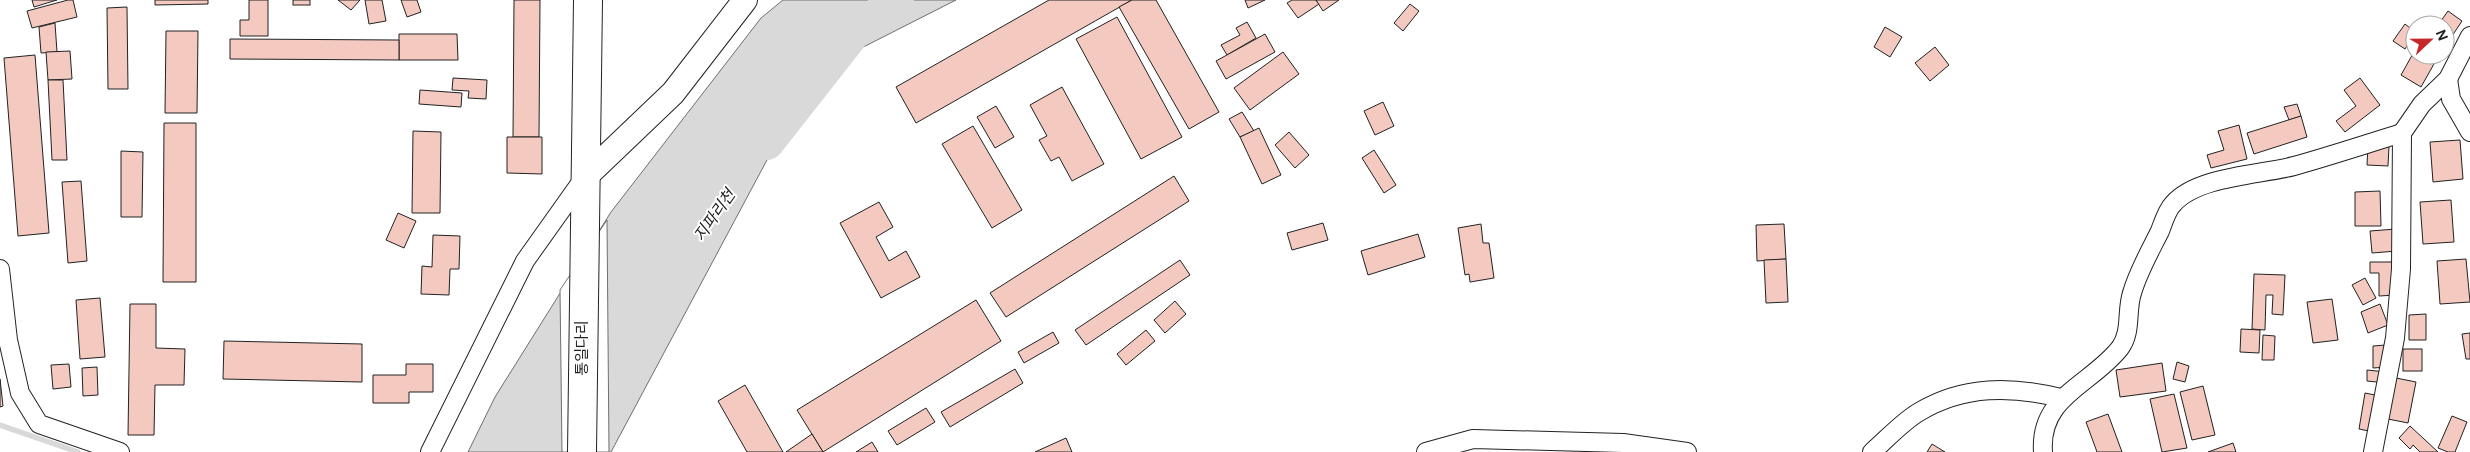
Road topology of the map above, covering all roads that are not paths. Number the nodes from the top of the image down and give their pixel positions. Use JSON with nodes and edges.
{"nodes":[{"id":1,"x":588,"y":0,"type":"edge"},
{"id":2,"x":745,"y":0,"type":"edge"},
{"id":3,"x":2470,"y":36,"type":"edge"},
{"id":4,"x":2448,"y":79,"type":"junction"},
{"id":5,"x":2470,"y":132,"type":"edge"},
{"id":6,"x":2402,"y":133,"type":"junction"},
{"id":7,"x":584,"y":178,"type":"junction"},
{"id":8,"x":0,"y":269,"type":"edge"},
{"id":9,"x":2061,"y":398,"type":"junction"},
{"id":10,"x":120,"y":452,"type":"edge"},
{"id":11,"x":430,"y":452,"type":"edge"},
{"id":12,"x":582,"y":452,"type":"edge"},
{"id":13,"x":1426,"y":452,"type":"edge"},
{"id":14,"x":1687,"y":452,"type":"edge"},
{"id":15,"x":1872,"y":452,"type":"edge"},
{"id":16,"x":2044,"y":452,"type":"edge"},
{"id":17,"x":2373,"y":452,"type":"edge"}],
"edges":[{"from":1,"to":7,"type":"main road","name":"통일다리"},
{"from":2,"to":7,"type":"street"},
{"from":3,"to":4,"type":"street"},
{"from":4,"to":5,"type":"street"},
{"from":4,"to":6,"type":"street"},
{"from":6,"to":9,"type":"street"},
{"from":6,"to":17,"type":"street"},
{"from":7,"to":11,"type":"street"},
{"from":7,"to":12,"type":"main road","name":"통일다리"},
{"from":8,"to":10,"type":"street"},
{"from":9,"to":15,"type":"street"},
{"from":9,"to":16,"type":"street"},
{"from":13,"to":14,"type":"street"}]}
